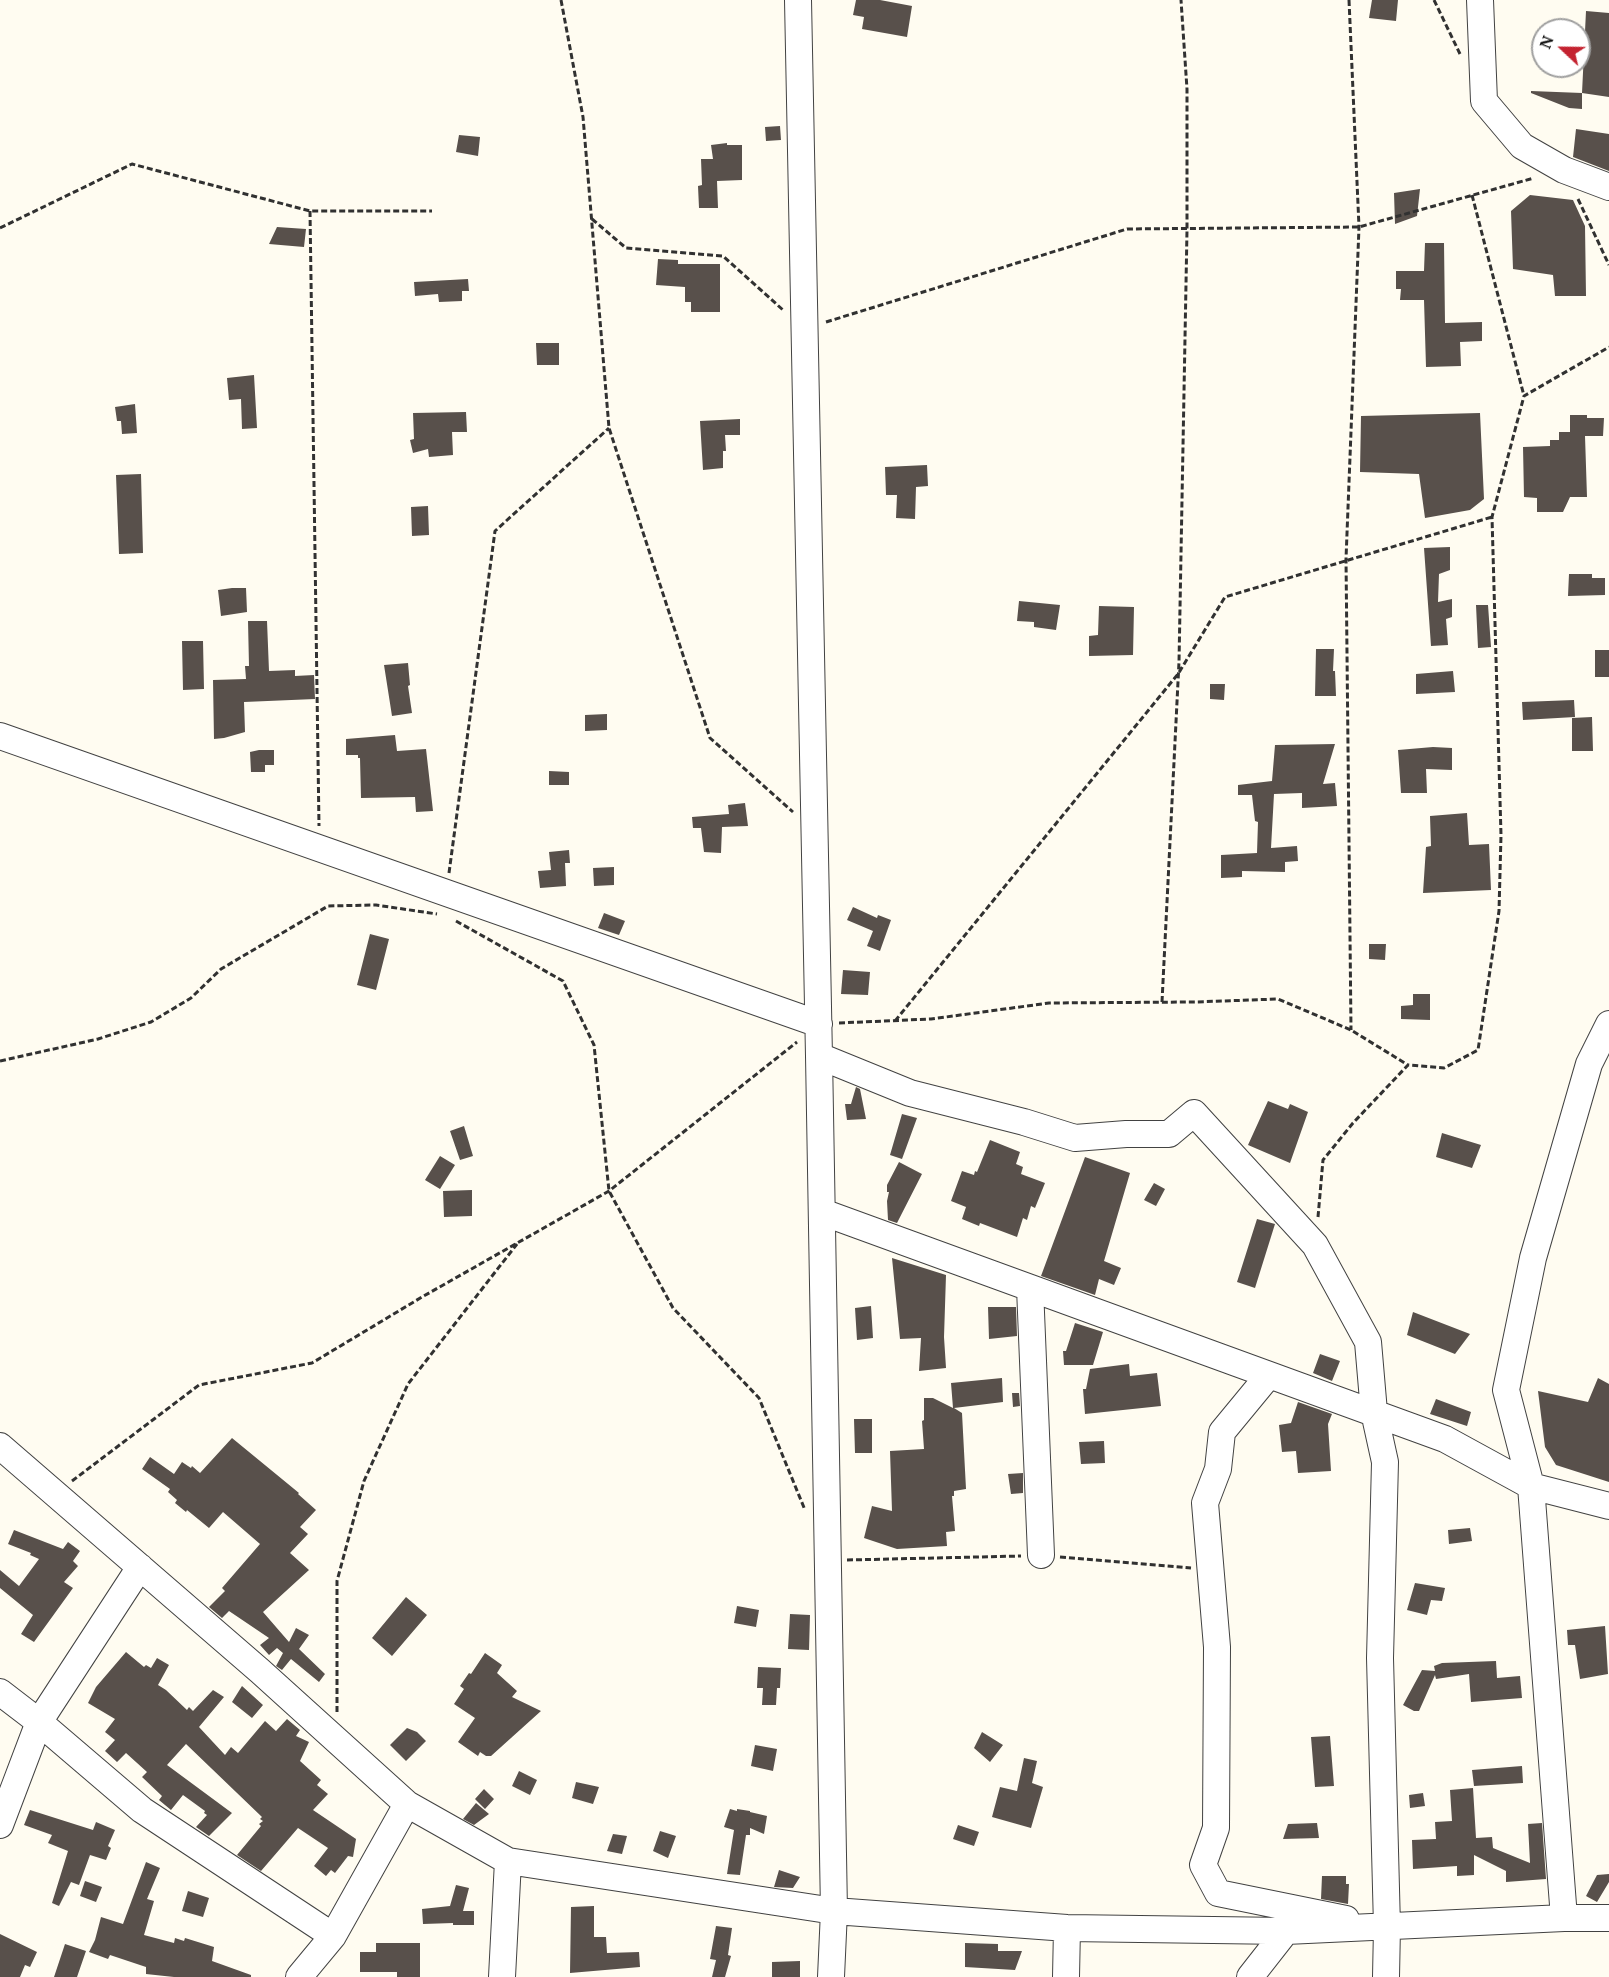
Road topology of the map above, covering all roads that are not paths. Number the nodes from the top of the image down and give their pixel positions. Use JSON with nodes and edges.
{"nodes":[{"id":1,"x":798,"y":0,"type":"edge"},
{"id":2,"x":1480,"y":0,"type":"edge"},
{"id":3,"x":1609,"y":187,"type":"edge"},
{"id":4,"x":0,"y":736,"type":"edge"},
{"id":5,"x":1609,"y":1023,"type":"edge"},
{"id":6,"x":819,"y":1024,"type":"junction"},
{"id":7,"x":819,"y":1056,"type":"junction"},
{"id":8,"x":822,"y":1212,"type":"junction"},
{"id":9,"x":1030,"y":1288,"type":"junction"},
{"id":10,"x":1269,"y":1375,"type":"junction"},
{"id":11,"x":1374,"y":1412,"type":"junction"},
{"id":12,"x":3,"y":1456,"type":"edge"},
{"id":13,"x":1530,"y":1486,"type":"junction"},
{"id":14,"x":1609,"y":1506,"type":"edge"},
{"id":15,"x":1041,"y":1555,"type":"road end"},
{"id":16,"x":140,"y":1567,"type":"junction"},
{"id":17,"x":0,"y":1692,"type":"edge"},
{"id":18,"x":39,"y":1722,"type":"junction"},
{"id":19,"x":407,"y":1804,"type":"junction"},
{"id":20,"x":0,"y":1826,"type":"edge"},
{"id":21,"x":508,"y":1861,"type":"junction"},
{"id":22,"x":834,"y":1911,"type":"junction"},
{"id":23,"x":1564,"y":1918,"type":"junction"},
{"id":24,"x":1609,"y":1918,"type":"edge"},
{"id":25,"x":1387,"y":1927,"type":"junction"},
{"id":26,"x":1066,"y":1928,"type":"junction"},
{"id":27,"x":1286,"y":1931,"type":"junction"},
{"id":28,"x":333,"y":1936,"type":"junction"},
{"id":29,"x":299,"y":1977,"type":"edge"},
{"id":30,"x":502,"y":1977,"type":"edge"},
{"id":31,"x":831,"y":1977,"type":"edge"},
{"id":32,"x":1066,"y":1977,"type":"edge"},
{"id":33,"x":1250,"y":1977,"type":"edge"},
{"id":34,"x":1386,"y":1977,"type":"edge"}],
"edges":[{"from":1,"to":6,"type":"street"},
{"from":2,"to":3,"type":"street"},
{"from":4,"to":6,"type":"street"},
{"from":5,"to":13,"type":"street"},
{"from":6,"to":7,"type":"street"},
{"from":7,"to":8,"type":"street"},
{"from":7,"to":11,"type":"street"},
{"from":8,"to":9,"type":"street"},
{"from":8,"to":22,"type":"street"},
{"from":9,"to":10,"type":"street"},
{"from":9,"to":15,"type":"street"},
{"from":10,"to":11,"type":"street"},
{"from":10,"to":25,"type":"street"},
{"from":11,"to":13,"type":"street"},
{"from":11,"to":25,"type":"street"},
{"from":12,"to":16,"type":"street"},
{"from":13,"to":14,"type":"street"},
{"from":13,"to":23,"type":"street"},
{"from":16,"to":18,"type":"street"},
{"from":16,"to":19,"type":"street"},
{"from":17,"to":18,"type":"street"},
{"from":18,"to":20,"type":"street"},
{"from":18,"to":28,"type":"street"},
{"from":19,"to":21,"type":"street"},
{"from":19,"to":28,"type":"street"},
{"from":21,"to":22,"type":"street"},
{"from":21,"to":30,"type":"street"},
{"from":22,"to":26,"type":"street"},
{"from":22,"to":31,"type":"street"},
{"from":23,"to":24,"type":"street"},
{"from":23,"to":25,"type":"street"},
{"from":25,"to":27,"type":"street"},
{"from":25,"to":34,"type":"street"},
{"from":26,"to":27,"type":"street"},
{"from":26,"to":32,"type":"street"},
{"from":27,"to":33,"type":"street"},
{"from":28,"to":29,"type":"street"}]}
